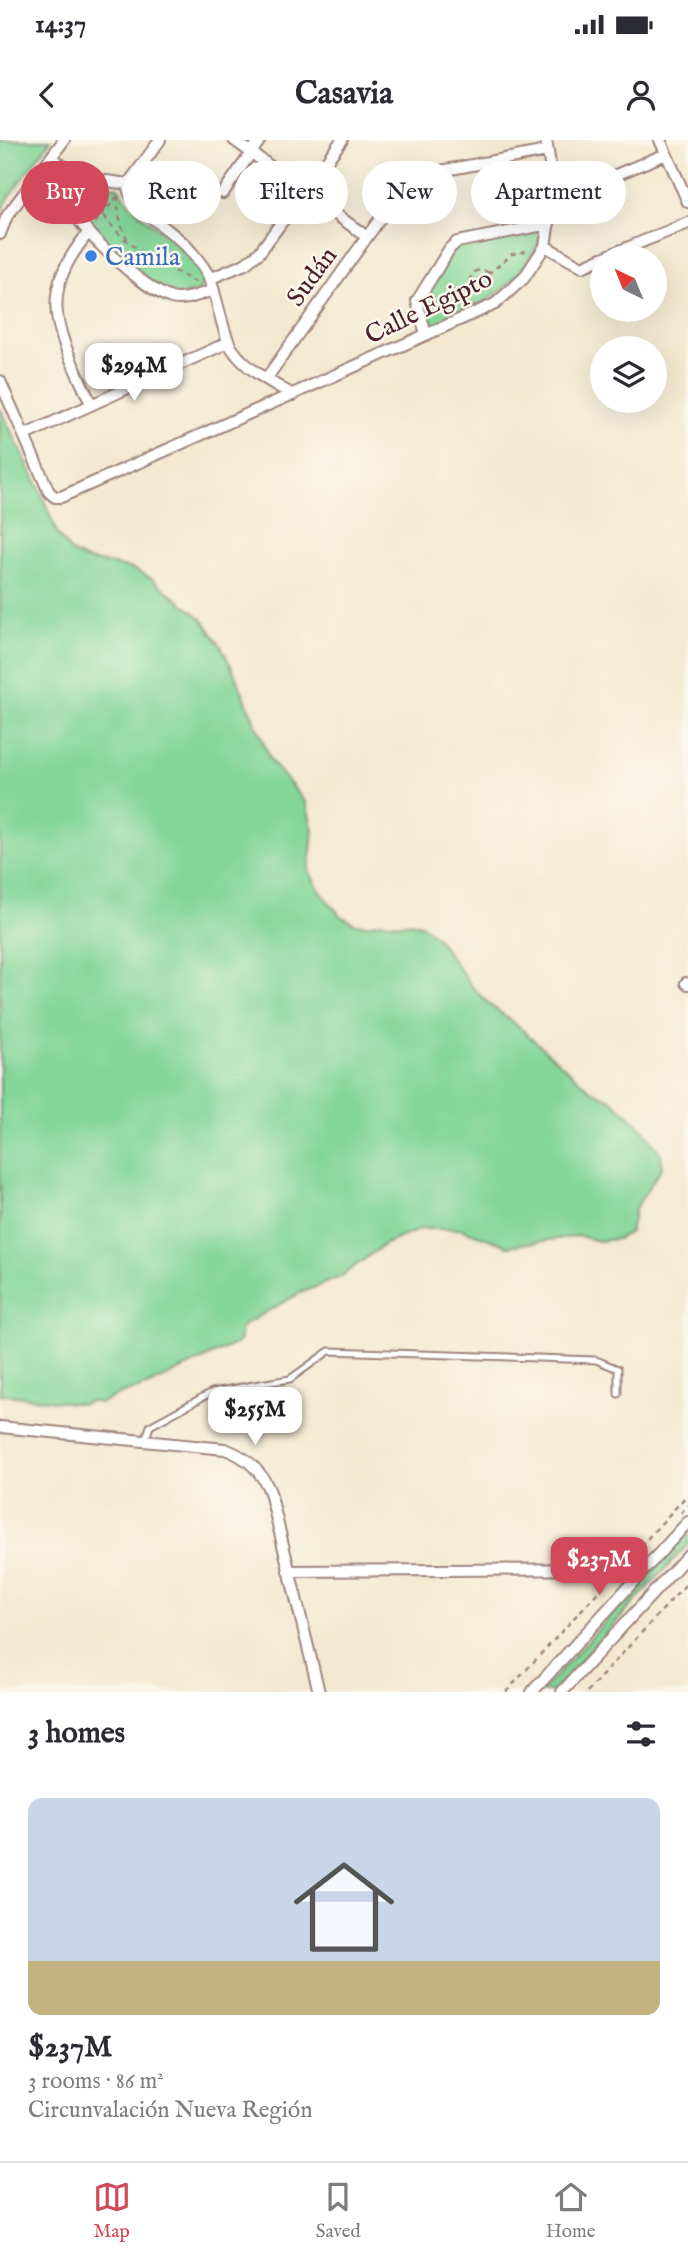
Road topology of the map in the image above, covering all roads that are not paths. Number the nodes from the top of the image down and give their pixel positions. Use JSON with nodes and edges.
{"nodes":[{"id":1,"x":64,"y":140,"type":"edge"},
{"id":2,"x":160,"y":140,"type":"edge"},
{"id":3,"x":234,"y":140,"type":"edge"},
{"id":4,"x":260,"y":140,"type":"edge"},
{"id":5,"x":342,"y":140,"type":"edge"},
{"id":6,"x":660,"y":140,"type":"edge"},
{"id":7,"x":547,"y":146,"type":"edge"},
{"id":8,"x":250,"y":153,"type":"junction"},
{"id":9,"x":666,"y":154,"type":"junction"},
{"id":10,"x":51,"y":158,"type":"junction"},
{"id":11,"x":55,"y":161,"type":"edge"},
{"id":12,"x":145,"y":161,"type":"edge"},
{"id":13,"x":262,"y":161,"type":"edge"},
{"id":14,"x":327,"y":161,"type":"edge"},
{"id":15,"x":626,"y":171,"type":"edge"},
{"id":16,"x":223,"y":193,"type":"dead end"},
{"id":17,"x":688,"y":202,"type":"edge"},
{"id":18,"x":348,"y":223,"type":"edge"},
{"id":19,"x":688,"y":223,"type":"edge"},
{"id":20,"x":83,"y":224,"type":"edge"},
{"id":21,"x":162,"y":224,"type":"edge"},
{"id":22,"x":281,"y":224,"type":"edge"},
{"id":23,"x":550,"y":224,"type":"joint"},
{"id":24,"x":89,"y":232,"type":"junction"},
{"id":25,"x":0,"y":234,"type":"edge"},
{"id":26,"x":367,"y":237,"type":"junction"},
{"id":27,"x":635,"y":245,"type":"edge"},
{"id":28,"x":545,"y":246,"type":"junction"},
{"id":29,"x":590,"y":264,"type":"edge"},
{"id":30,"x":211,"y":284,"type":"junction"},
{"id":31,"x":426,"y":335,"type":"junction"},
{"id":32,"x":229,"y":342,"type":"junction"},
{"id":33,"x":266,"y":379,"type":"junction"},
{"id":34,"x":0,"y":381,"type":"edge"},
{"id":35,"x":293,"y":395,"type":"junction"},
{"id":36,"x":91,"y":404,"type":"junction"},
{"id":37,"x":25,"y":435,"type":"junction"},
{"id":38,"x":618,"y":1394,"type":"dead end"},
{"id":39,"x":0,"y":1427,"type":"edge"},
{"id":40,"x":145,"y":1443,"type":"junction"},
{"id":41,"x":688,"y":1522,"type":"edge"},
{"id":42,"x":688,"y":1555,"type":"edge"},
{"id":43,"x":288,"y":1571,"type":"junction"},
{"id":44,"x":639,"y":1576,"type":"junction"},
{"id":45,"x":318,"y":1692,"type":"edge"},
{"id":46,"x":532,"y":1692,"type":"edge"},
{"id":47,"x":562,"y":1692,"type":"edge"}],
"edges":[{"from":1,"to":10,"type":"street"},
{"from":2,"to":12,"type":"street"},
{"from":3,"to":8,"type":"street"},
{"from":4,"to":8,"type":"street"},
{"from":5,"to":14,"type":"street"},
{"from":6,"to":9,"type":"street"},
{"from":7,"to":26,"type":"street","name":"Sudán"},
{"from":8,"to":13,"type":"street"},
{"from":8,"to":16,"type":"street"},
{"from":9,"to":15,"type":"street"},
{"from":9,"to":17,"type":"street"},
{"from":10,"to":11,"type":"street"},
{"from":10,"to":25,"type":"street"},
{"from":18,"to":26,"type":"street"},
{"from":19,"to":27,"type":"street"},
{"from":20,"to":24,"type":"street"},
{"from":21,"to":30,"type":"street"},
{"from":22,"to":30,"type":"street"},
{"from":23,"to":28,"type":"street","name":"Calle Egipto"},
{"from":23,"to":31,"type":"street"},
{"from":24,"to":30,"type":"street"},
{"from":24,"to":36,"type":"street"},
{"from":26,"to":33,"type":"street","name":"Sudán"},
{"from":28,"to":29,"type":"street"},
{"from":28,"to":31,"type":"street","name":"Calle Egipto"},
{"from":30,"to":32,"type":"street"},
{"from":31,"to":35,"type":"street","name":"Calle Egipto"},
{"from":32,"to":33,"type":"street"},
{"from":32,"to":36,"type":"street"},
{"from":33,"to":35,"type":"street"},
{"from":34,"to":37,"type":"street"},
{"from":35,"to":37,"type":"street","name":"Calle Egipto"},
{"from":36,"to":37,"type":"street"},
{"from":38,"to":40,"type":"lane"},
{"from":39,"to":40,"type":"street"},
{"from":40,"to":43,"type":"street"},
{"from":41,"to":44,"type":"street"},
{"from":42,"to":47,"type":"street"},
{"from":43,"to":44,"type":"street"},
{"from":43,"to":45,"type":"street"},
{"from":44,"to":46,"type":"street"}]}
